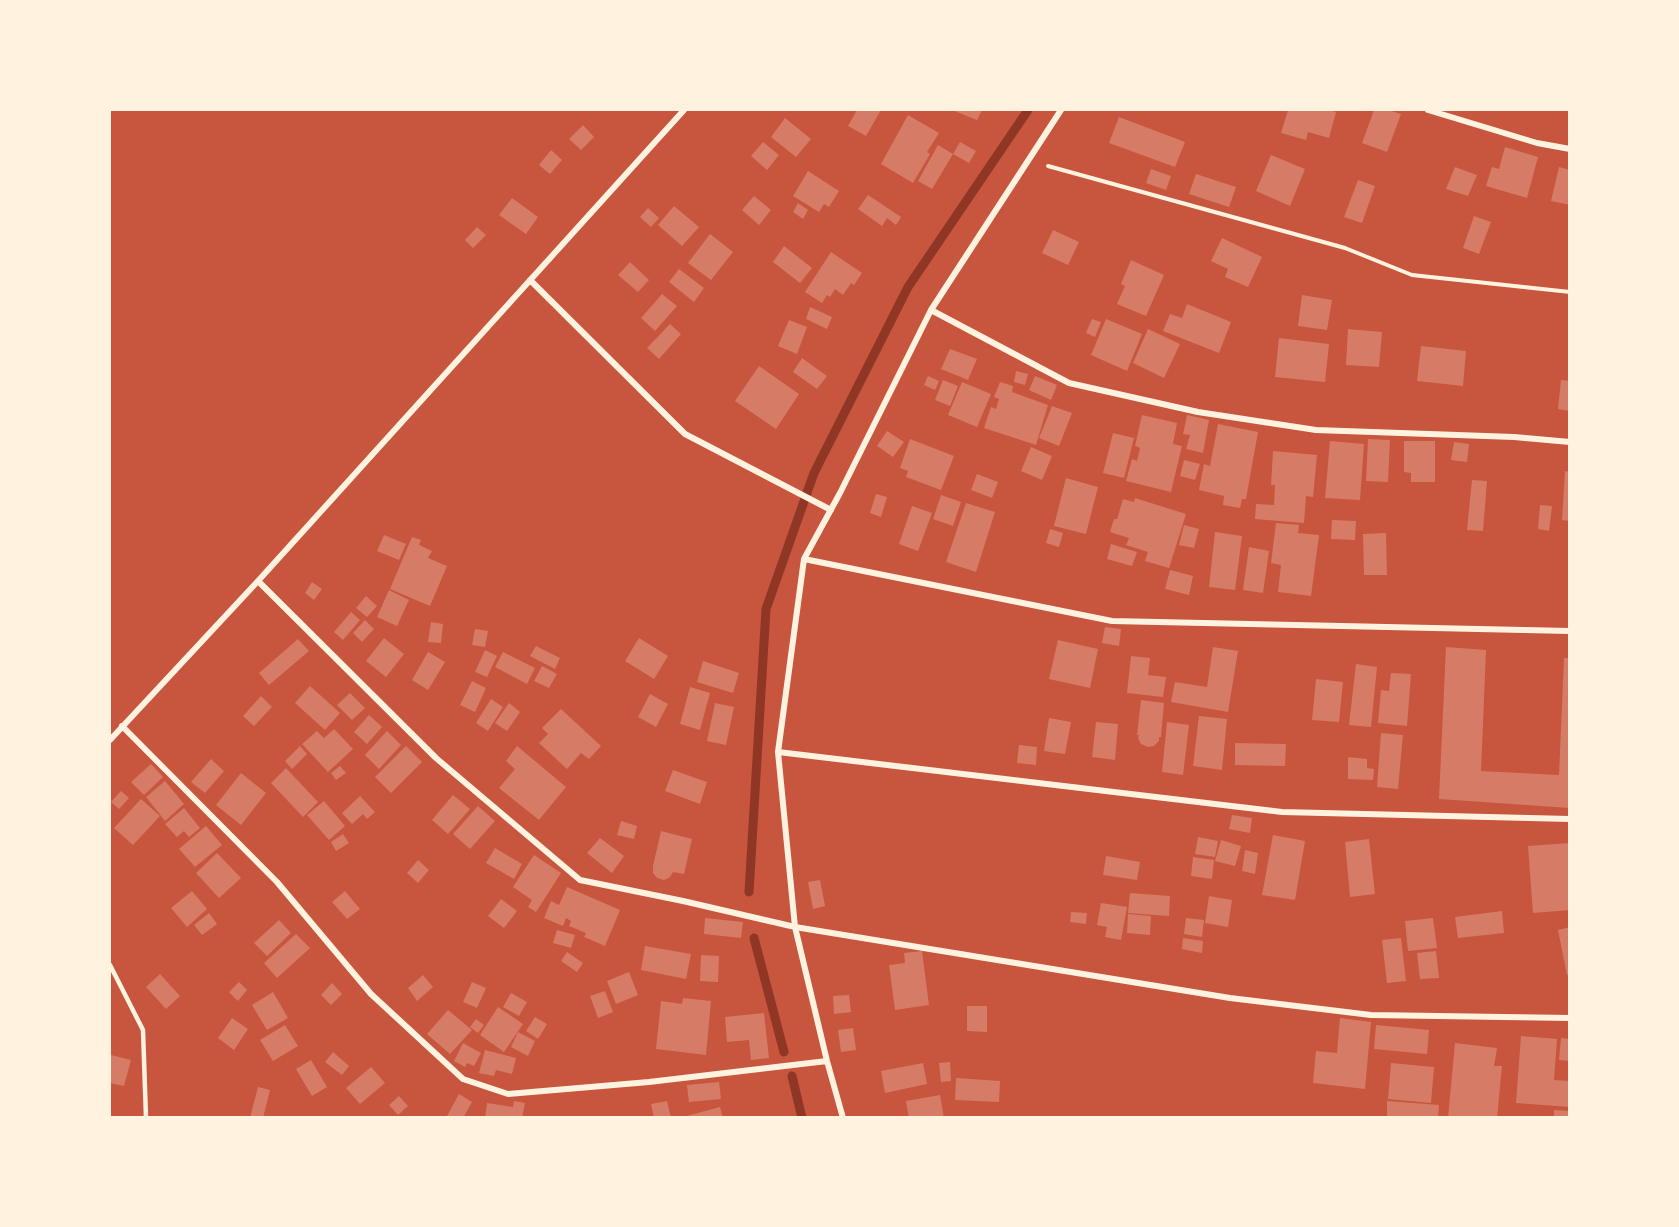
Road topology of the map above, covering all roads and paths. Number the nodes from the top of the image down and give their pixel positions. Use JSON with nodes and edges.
{"nodes":[{"id":1,"x":684,"y":110,"type":"edge"},
{"id":2,"x":1061,"y":110,"type":"edge"},
{"id":3,"x":1428,"y":110,"type":"edge"},
{"id":4,"x":1569,"y":149,"type":"edge"},
{"id":5,"x":1028,"y":160,"type":"junction"},
{"id":6,"x":530,"y":280,"type":"junction"},
{"id":7,"x":1569,"y":292,"type":"edge"},
{"id":8,"x":931,"y":310,"type":"junction"},
{"id":9,"x":1569,"y":442,"type":"edge"},
{"id":10,"x":831,"y":510,"type":"junction"},
{"id":11,"x":804,"y":559,"type":"junction"},
{"id":12,"x":258,"y":581,"type":"junction"},
{"id":13,"x":1569,"y":631,"type":"edge"},
{"id":14,"x":122,"y":726,"type":"junction"},
{"id":15,"x":110,"y":740,"type":"edge"},
{"id":16,"x":778,"y":752,"type":"junction"},
{"id":17,"x":1569,"y":819,"type":"edge"},
{"id":18,"x":795,"y":927,"type":"junction"},
{"id":19,"x":110,"y":965,"type":"edge"},
{"id":20,"x":1569,"y":1018,"type":"edge"},
{"id":21,"x":826,"y":1061,"type":"junction"},
{"id":22,"x":147,"y":1118,"type":"edge"},
{"id":23,"x":843,"y":1118,"type":"edge"}],
"edges":[{"from":1,"to":6,"type":"street"},
{"from":2,"to":5,"type":"street"},
{"from":3,"to":4,"type":"street"},
{"from":5,"to":7,"type":"path"},
{"from":5,"to":8,"type":"street"},
{"from":6,"to":10,"type":"street"},
{"from":6,"to":12,"type":"street"},
{"from":8,"to":9,"type":"street"},
{"from":8,"to":10,"type":"street"},
{"from":10,"to":11,"type":"street"},
{"from":11,"to":13,"type":"street"},
{"from":11,"to":16,"type":"street"},
{"from":12,"to":14,"type":"street"},
{"from":12,"to":18,"type":"street"},
{"from":14,"to":15,"type":"street"},
{"from":14,"to":21,"type":"street"},
{"from":16,"to":17,"type":"street"},
{"from":16,"to":18,"type":"street"},
{"from":18,"to":20,"type":"street"},
{"from":18,"to":21,"type":"street"},
{"from":19,"to":22,"type":"lane"},
{"from":21,"to":23,"type":"street"}]}
